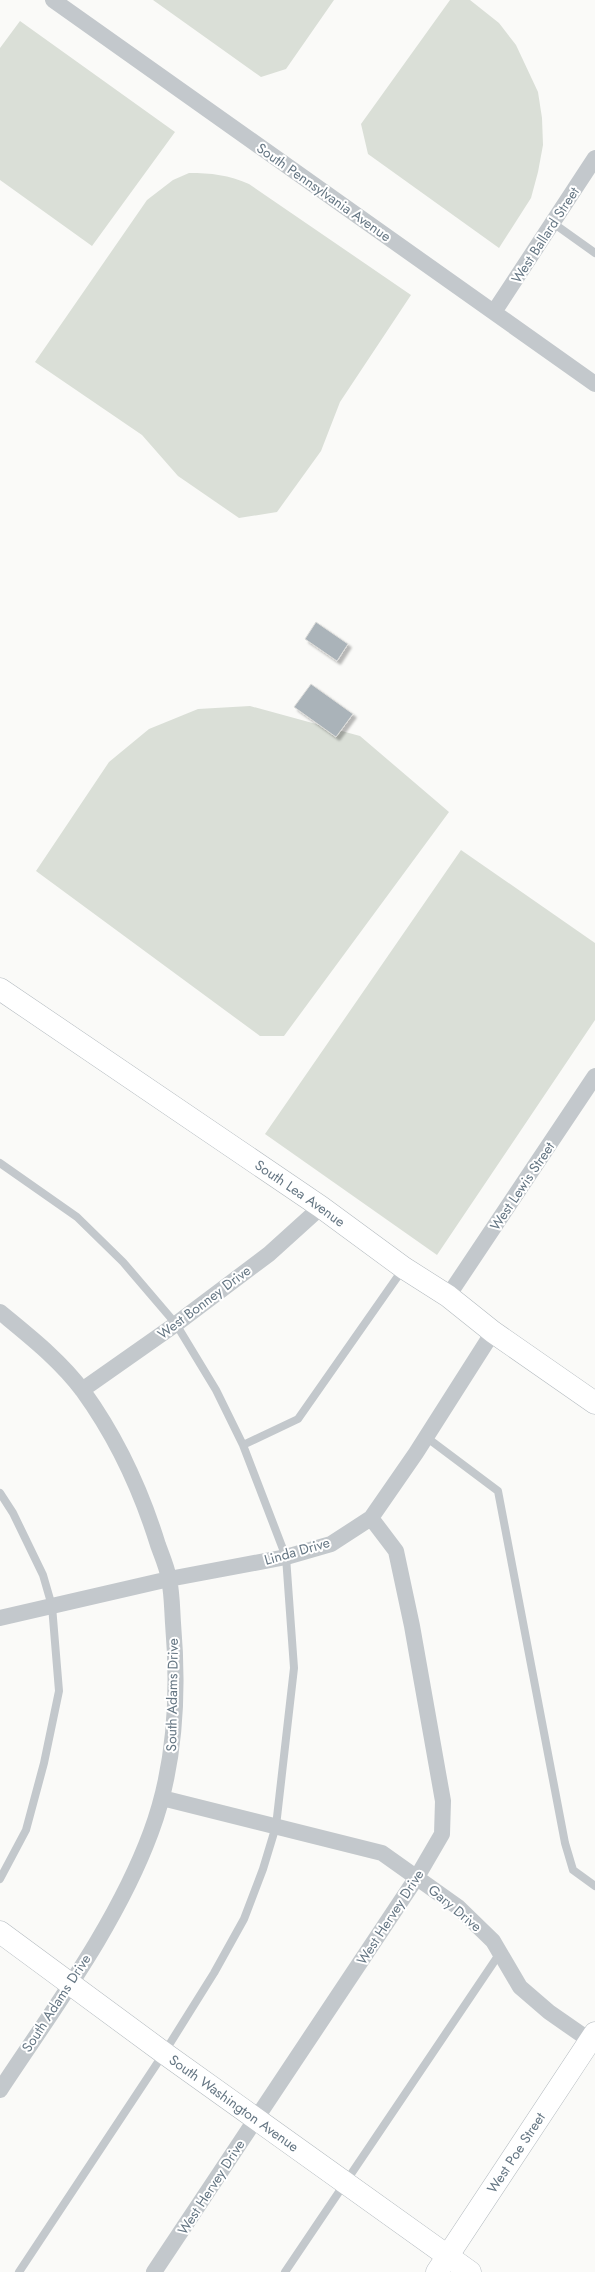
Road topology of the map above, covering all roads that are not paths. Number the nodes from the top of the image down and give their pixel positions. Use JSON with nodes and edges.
{"nodes":[{"id":1,"x":56,"y":1,"type":"edge"},
{"id":2,"x":595,"y":158,"type":"edge"},
{"id":3,"x":552,"y":223,"type":"junction"},
{"id":4,"x":595,"y":253,"type":"edge"},
{"id":5,"x":494,"y":312,"type":"junction"},
{"id":6,"x":595,"y":384,"type":"edge"},
{"id":7,"x":0,"y":989,"type":"edge"},
{"id":8,"x":595,"y":1076,"type":"edge"},
{"id":9,"x":0,"y":1163,"type":"edge"},
{"id":10,"x":321,"y":1207,"type":"junction"},
{"id":11,"x":404,"y":1268,"type":"junction"},
{"id":12,"x":448,"y":1296,"type":"junction"},
{"id":13,"x":0,"y":1312,"type":"edge"},
{"id":14,"x":176,"y":1324,"type":"junction"},
{"id":15,"x":493,"y":1332,"type":"junction"},
{"id":16,"x":82,"y":1390,"type":"junction"},
{"id":17,"x":595,"y":1403,"type":"edge"},
{"id":18,"x":426,"y":1436,"type":"junction"},
{"id":19,"x":243,"y":1445,"type":"junction"},
{"id":20,"x":0,"y":1493,"type":"edge"},
{"id":21,"x":370,"y":1518,"type":"junction"},
{"id":22,"x":286,"y":1557,"type":"junction"},
{"id":23,"x":169,"y":1579,"type":"junction"},
{"id":24,"x":52,"y":1606,"type":"junction"},
{"id":25,"x":0,"y":1618,"type":"edge"},
{"id":26,"x":162,"y":1798,"type":"junction"},
{"id":27,"x":276,"y":1826,"type":"junction"},
{"id":28,"x":417,"y":1877,"type":"junction"},
{"id":29,"x":0,"y":1879,"type":"edge"},
{"id":30,"x":595,"y":1886,"type":"edge"},
{"id":31,"x":0,"y":1932,"type":"edge"},
{"id":32,"x":500,"y":1953,"type":"junction"},
{"id":33,"x":70,"y":1984,"type":"junction"},
{"id":34,"x":593,"y":2039,"type":"edge"},
{"id":35,"x":164,"y":2053,"type":"junction"},
{"id":36,"x":0,"y":2090,"type":"edge"},
{"id":37,"x":256,"y":2118,"type":"junction"},
{"id":38,"x":345,"y":2181,"type":"junction"},
{"id":39,"x":442,"y":2264,"type":"edge"},
{"id":40,"x":19,"y":2272,"type":"edge"},
{"id":41,"x":154,"y":2272,"type":"edge"},
{"id":42,"x":285,"y":2272,"type":"edge"},
{"id":43,"x":470,"y":2272,"type":"edge"}],
"edges":[{"from":1,"to":5,"type":"street","name":"South Pennsylvania Avenue"},
{"from":2,"to":3,"type":"street","name":"West Ballard Street"},
{"from":3,"to":4,"type":"lane"},
{"from":3,"to":5,"type":"street","name":"West Ballard Street"},
{"from":5,"to":6,"type":"street","name":"South Pennsylvania Avenue"},
{"from":7,"to":10,"type":"street","name":"South Lea Avenue"},
{"from":8,"to":12,"type":"street","name":"West Lewis Street"},
{"from":9,"to":14,"type":"lane"},
{"from":10,"to":11,"type":"street","name":"South Lea Avenue"},
{"from":10,"to":14,"type":"street","name":"West Bonney Drive"},
{"from":11,"to":12,"type":"street","name":"South Lea Avenue"},
{"from":11,"to":19,"type":"lane"},
{"from":12,"to":15,"type":"street","name":"South Lea Avenue"},
{"from":13,"to":16,"type":"street","name":"South Adams Drive"},
{"from":14,"to":16,"type":"street","name":"West Bonney Drive"},
{"from":14,"to":19,"type":"lane"},
{"from":15,"to":17,"type":"street","name":"South Lea Avenue"},
{"from":15,"to":18,"type":"street","name":"Linda Drive"},
{"from":16,"to":23,"type":"street","name":"South Adams Drive"},
{"from":18,"to":21,"type":"street","name":"Linda Drive"},
{"from":18,"to":30,"type":"lane"},
{"from":19,"to":22,"type":"lane"},
{"from":20,"to":24,"type":"lane"},
{"from":21,"to":22,"type":"street","name":"Linda Drive"},
{"from":21,"to":28,"type":"street","name":"West Hervey Drive"},
{"from":22,"to":23,"type":"street","name":"Linda Drive"},
{"from":22,"to":27,"type":"lane"},
{"from":23,"to":24,"type":"street","name":"Linda Drive"},
{"from":23,"to":26,"type":"street","name":"South Adams Drive"},
{"from":24,"to":25,"type":"street","name":"Linda Drive"},
{"from":24,"to":29,"type":"lane"},
{"from":26,"to":27,"type":"street","name":"Gary Drive"},
{"from":26,"to":33,"type":"street","name":"South Adams Drive"},
{"from":27,"to":28,"type":"street","name":"Gary Drive"},
{"from":27,"to":35,"type":"lane"},
{"from":28,"to":32,"type":"street","name":"Gary Drive"},
{"from":28,"to":37,"type":"street","name":"West Hervey Drive"},
{"from":31,"to":33,"type":"street","name":"South Washington Avenue"},
{"from":32,"to":34,"type":"street","name":"Gary Drive"},
{"from":32,"to":38,"type":"lane"},
{"from":33,"to":35,"type":"street","name":"South Washington Avenue"},
{"from":33,"to":36,"type":"street","name":"South Adams Drive"},
{"from":34,"to":39,"type":"street","name":"West Poe Street"},
{"from":35,"to":37,"type":"street","name":"South Washington Avenue"},
{"from":35,"to":40,"type":"lane"},
{"from":37,"to":38,"type":"street","name":"South Washington Avenue"},
{"from":37,"to":41,"type":"street","name":"West Hervey Drive"},
{"from":38,"to":39,"type":"street","name":"South Washington Avenue"},
{"from":38,"to":42,"type":"lane"},
{"from":39,"to":43,"type":"street","name":"South Washington Avenue"}]}
